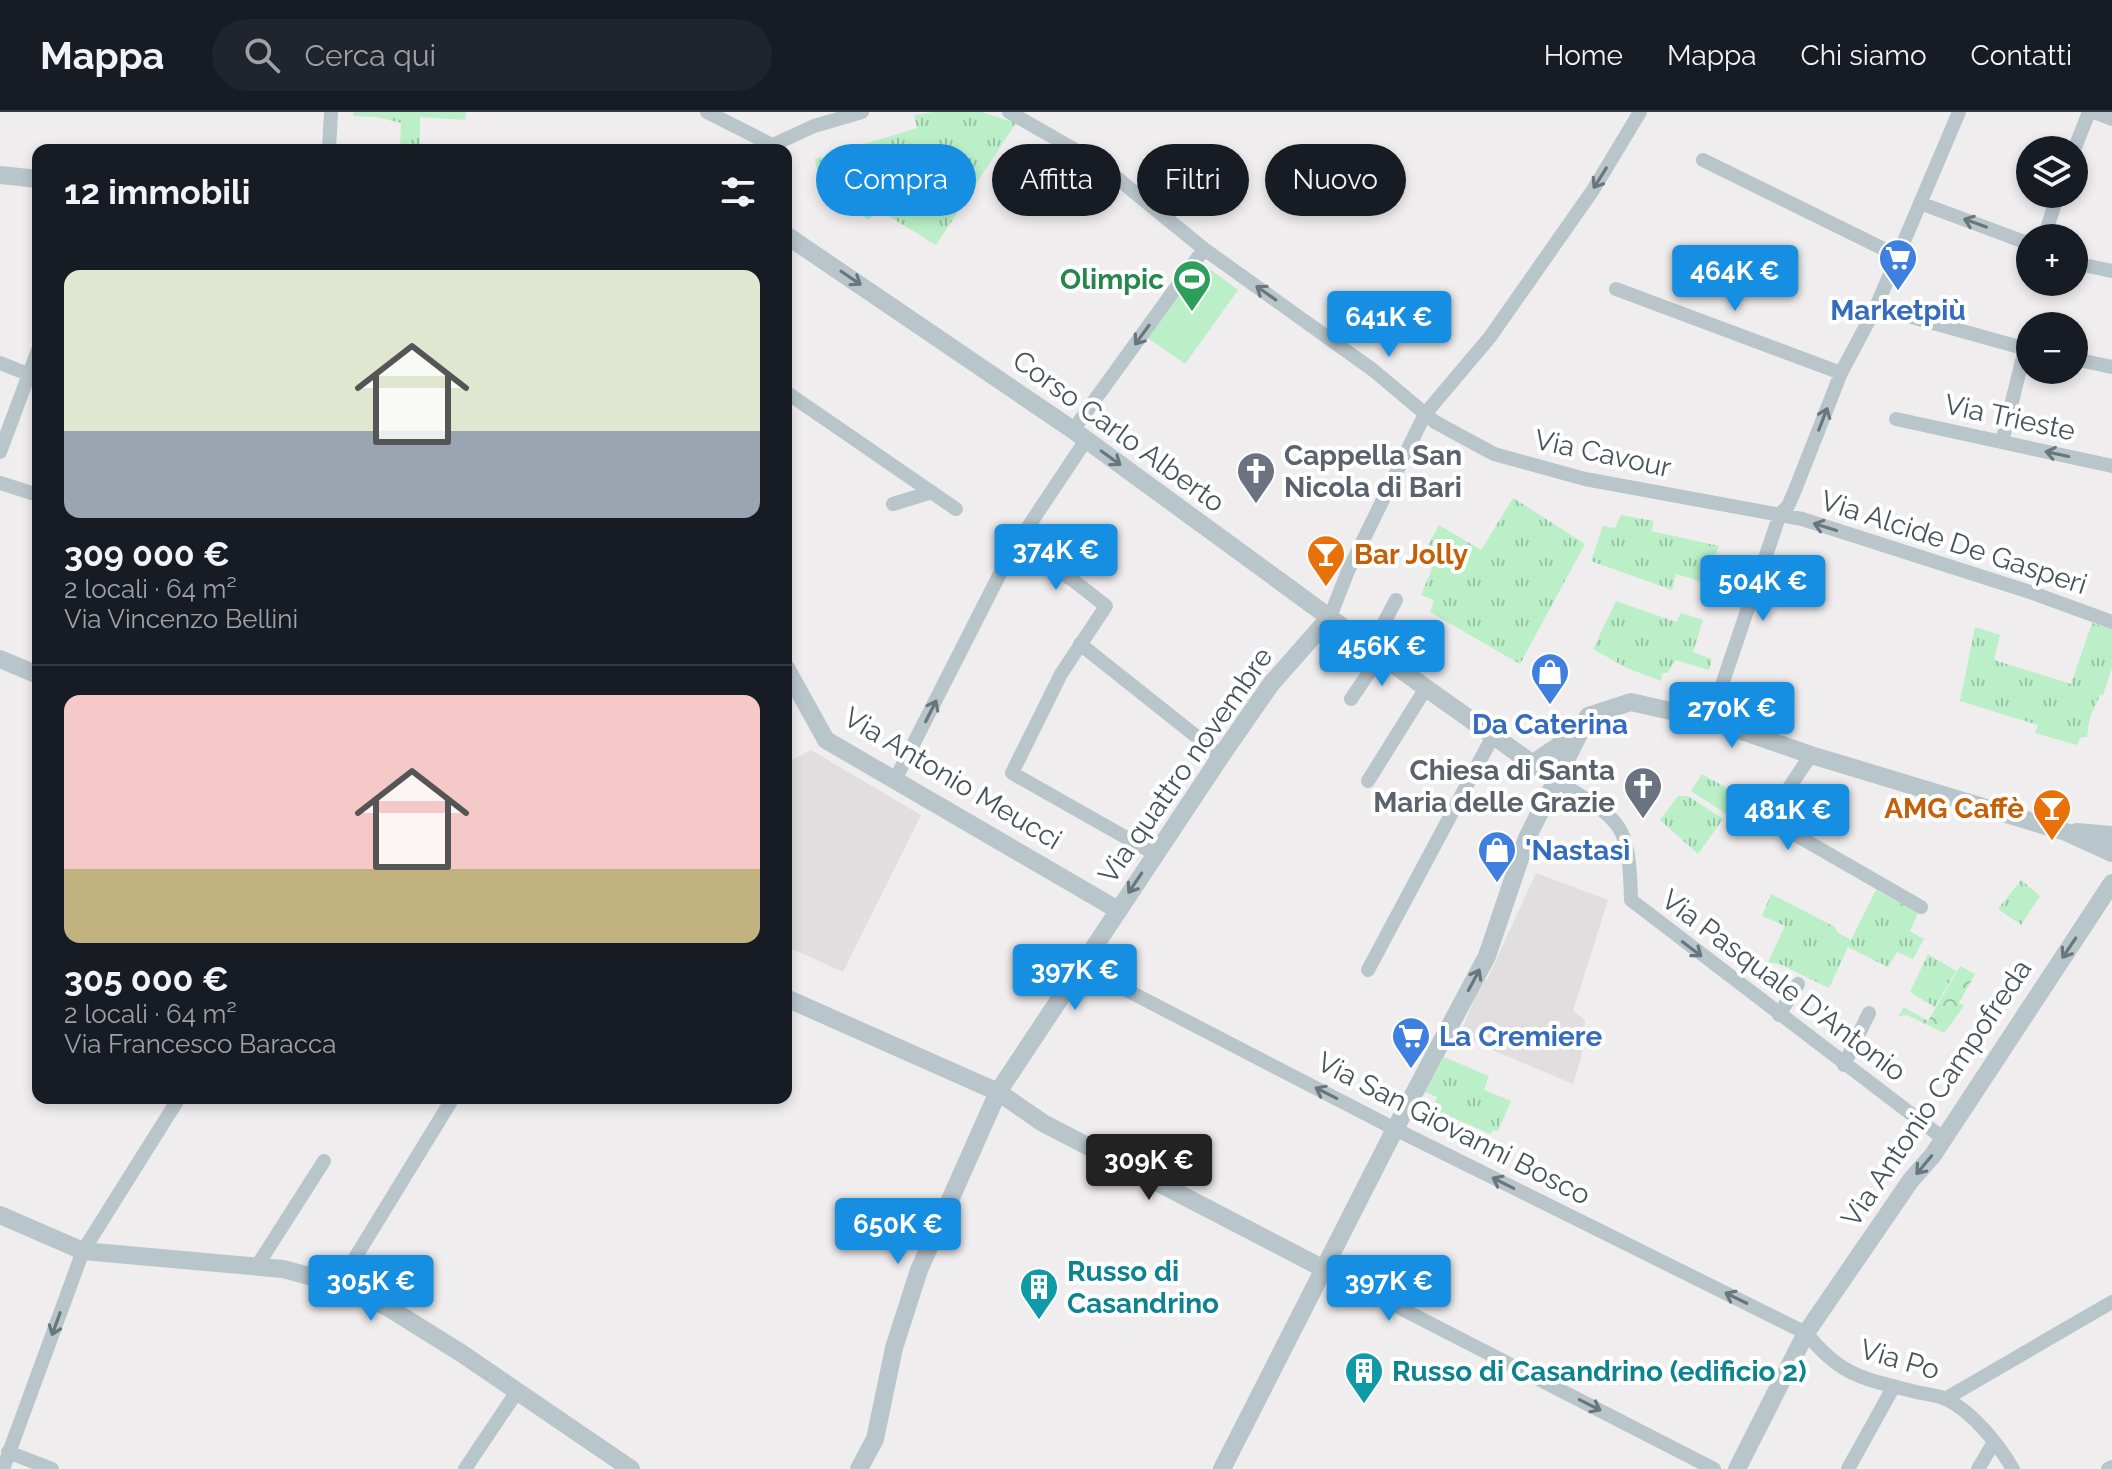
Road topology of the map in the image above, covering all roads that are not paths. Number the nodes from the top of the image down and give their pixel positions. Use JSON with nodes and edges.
{"nodes":[{"id":1,"x":331,"y":112,"type":"edge"},
{"id":2,"x":707,"y":112,"type":"edge"},
{"id":3,"x":862,"y":112,"type":"edge"},
{"id":4,"x":1009,"y":112,"type":"edge"},
{"id":5,"x":1640,"y":112,"type":"edge"},
{"id":6,"x":1959,"y":112,"type":"edge"},
{"id":7,"x":2091,"y":112,"type":"edge"},
{"id":8,"x":2112,"y":119,"type":"edge"},
{"id":9,"x":2080,"y":136,"type":"edge"},
{"id":10,"x":329,"y":144,"type":"edge"},
{"id":11,"x":761,"y":144,"type":"edge"},
{"id":12,"x":773,"y":144,"type":"edge"},
{"id":13,"x":1703,"y":160,"type":"dead end"},
{"id":14,"x":0,"y":175,"type":"edge"},
{"id":15,"x":32,"y":178,"type":"edge"},
{"id":16,"x":1920,"y":203,"type":"junction"},
{"id":17,"x":792,"y":239,"type":"edge"},
{"id":18,"x":2016,"y":239,"type":"edge"},
{"id":19,"x":1204,"y":249,"type":"junction"},
{"id":20,"x":1898,"y":256,"type":"junction"},
{"id":21,"x":2088,"y":266,"type":"edge"},
{"id":22,"x":2112,"y":271,"type":"edge"},
{"id":23,"x":1616,"y":289,"type":"dead end"},
{"id":24,"x":1876,"y":307,"type":"junction"},
{"id":25,"x":2016,"y":346,"type":"edge"},
{"id":26,"x":2088,"y":362,"type":"edge"},
{"id":27,"x":0,"y":363,"type":"edge"},
{"id":28,"x":32,"y":364,"type":"edge"},
{"id":29,"x":2112,"y":367,"type":"edge"},
{"id":30,"x":1841,"y":373,"type":"junction"},
{"id":31,"x":28,"y":374,"type":"junction"},
{"id":32,"x":2018,"y":384,"type":"edge"},
{"id":33,"x":792,"y":396,"type":"edge"},
{"id":34,"x":1425,"y":414,"type":"junction"},
{"id":35,"x":1896,"y":419,"type":"dead end"},
{"id":36,"x":1079,"y":435,"type":"junction"},
{"id":37,"x":2002,"y":442,"type":"junction"},
{"id":38,"x":0,"y":452,"type":"edge"},
{"id":39,"x":2112,"y":466,"type":"edge"},
{"id":40,"x":0,"y":483,"type":"edge"},
{"id":41,"x":932,"y":492,"type":"junction"},
{"id":42,"x":32,"y":493,"type":"edge"},
{"id":43,"x":893,"y":504,"type":"dead end"},
{"id":44,"x":956,"y":509,"type":"dead end"},
{"id":45,"x":1780,"y":514,"type":"junction"},
{"id":46,"x":1017,"y":544,"type":"junction"},
{"id":47,"x":1396,"y":600,"type":"dead end"},
{"id":48,"x":1330,"y":617,"type":"junction"},
{"id":49,"x":2112,"y":622,"type":"edge"},
{"id":50,"x":1080,"y":644,"type":"junction"},
{"id":51,"x":1376,"y":651,"type":"junction"},
{"id":52,"x":0,"y":659,"type":"edge"},
{"id":53,"x":32,"y":672,"type":"edge"},
{"id":54,"x":792,"y":679,"type":"edge"},
{"id":55,"x":1426,"y":688,"type":"junction"},
{"id":56,"x":1351,"y":699,"type":"dead end"},
{"id":57,"x":1710,"y":720,"type":"junction"},
{"id":58,"x":1579,"y":732,"type":"junction"},
{"id":59,"x":1493,"y":736,"type":"junction"},
{"id":60,"x":1811,"y":755,"type":"junction"},
{"id":61,"x":1221,"y":756,"type":"junction"},
{"id":62,"x":1532,"y":764,"type":"junction"},
{"id":63,"x":895,"y":780,"type":"junction"},
{"id":64,"x":1368,"y":781,"type":"dead end"},
{"id":65,"x":1557,"y":781,"type":"junction"},
{"id":66,"x":2066,"y":832,"type":"junction"},
{"id":67,"x":2112,"y":835,"type":"edge"},
{"id":68,"x":2112,"y":853,"type":"edge"},
{"id":69,"x":1155,"y":854,"type":"junction"},
{"id":70,"x":2112,"y":883,"type":"edge"},
{"id":71,"x":1921,"y":907,"type":"dead end"},
{"id":72,"x":1118,"y":910,"type":"junction"},
{"id":73,"x":1080,"y":966,"type":"junction"},
{"id":74,"x":1368,"y":970,"type":"dead end"},
{"id":75,"x":1798,"y":984,"type":"dead end"},
{"id":76,"x":792,"y":1001,"type":"edge"},
{"id":77,"x":1869,"y":1013,"type":"dead end"},
{"id":78,"x":1779,"y":1015,"type":"junction"},
{"id":79,"x":1844,"y":1065,"type":"junction"},
{"id":80,"x":998,"y":1092,"type":"junction"},
{"id":81,"x":175,"y":1104,"type":"edge"},
{"id":82,"x":449,"y":1104,"type":"edge"},
{"id":83,"x":1395,"y":1129,"type":"junction"},
{"id":84,"x":1944,"y":1139,"type":"junction"},
{"id":85,"x":324,"y":1161,"type":"dead end"},
{"id":86,"x":0,"y":1215,"type":"edge"},
{"id":87,"x":83,"y":1251,"type":"junction"},
{"id":88,"x":257,"y":1266,"type":"junction"},
{"id":89,"x":1324,"y":1269,"type":"junction"},
{"id":90,"x":339,"y":1284,"type":"junction"},
{"id":91,"x":2112,"y":1302,"type":"edge"},
{"id":92,"x":1806,"y":1333,"type":"junction"},
{"id":93,"x":1894,"y":1386,"type":"junction"},
{"id":94,"x":518,"y":1390,"type":"junction"},
{"id":95,"x":1945,"y":1399,"type":"junction"},
{"id":96,"x":1994,"y":1442,"type":"junction"},
{"id":97,"x":8,"y":1452,"type":"junction"},
{"id":98,"x":3,"y":1469,"type":"edge"},
{"id":99,"x":52,"y":1469,"type":"edge"},
{"id":100,"x":465,"y":1469,"type":"edge"},
{"id":101,"x":631,"y":1469,"type":"edge"},
{"id":102,"x":859,"y":1469,"type":"edge"},
{"id":103,"x":1222,"y":1469,"type":"edge"},
{"id":104,"x":1714,"y":1469,"type":"edge"},
{"id":105,"x":1737,"y":1469,"type":"edge"},
{"id":106,"x":1848,"y":1469,"type":"edge"},
{"id":107,"x":1978,"y":1469,"type":"edge"},
{"id":108,"x":2013,"y":1469,"type":"edge"}],
"edges":[{"from":1,"to":10,"type":"street"},
{"from":2,"to":11,"type":"street"},
{"from":3,"to":12,"type":"street"},
{"from":4,"to":19,"type":"street","name":"Via Cavour"},
{"from":5,"to":34,"type":"street","one_way":true},
{"from":6,"to":16,"type":"street"},
{"from":7,"to":8,"type":"street"},
{"from":7,"to":9,"type":"street"},
{"from":13,"to":20,"type":"street"},
{"from":14,"to":15,"type":"street"},
{"from":18,"to":16,"type":"street","one_way":true},
{"from":16,"to":20,"type":"street"},
{"from":17,"to":36,"type":"street","name":"Corso Carlo Alberto","one_way":true},
{"from":34,"to":19,"type":"street","name":"Via Cavour","one_way":true},
{"from":19,"to":36,"type":"street","one_way":true},
{"from":20,"to":24,"type":"street"},
{"from":21,"to":22,"type":"street"},
{"from":23,"to":30,"type":"street"},
{"from":24,"to":25,"type":"street"},
{"from":24,"to":30,"type":"street"},
{"from":26,"to":29,"type":"street"},
{"from":27,"to":31,"type":"street"},
{"from":28,"to":31,"type":"street"},
{"from":45,"to":30,"type":"street","one_way":true},
{"from":31,"to":38,"type":"street"},
{"from":32,"to":37,"type":"street"},
{"from":33,"to":41,"type":"street"},
{"from":34,"to":45,"type":"street","name":"Via Cavour"},
{"from":34,"to":48,"type":"street"},
{"from":35,"to":37,"type":"street","name":"Via Trieste"},
{"from":36,"to":46,"type":"street"},
{"from":36,"to":48,"type":"street","name":"Corso Carlo Alberto","one_way":true},
{"from":39,"to":37,"type":"street","name":"Via Trieste","one_way":true},
{"from":40,"to":42,"type":"street"},
{"from":41,"to":43,"type":"street"},
{"from":41,"to":44,"type":"street"},
{"from":49,"to":45,"type":"street","name":"Via Alcide De Gasperi","one_way":true},
{"from":45,"to":57,"type":"street"},
{"from":46,"to":50,"type":"street"},
{"from":63,"to":46,"type":"street","one_way":true},
{"from":47,"to":51,"type":"street"},
{"from":48,"to":51,"type":"street","name":"Corso Carlo Alberto"},
{"from":48,"to":61,"type":"street","name":"Via quattro novembre"},
{"from":50,"to":61,"type":"street"},
{"from":50,"to":69,"type":"street"},
{"from":51,"to":55,"type":"street","name":"Corso Carlo Alberto"},
{"from":51,"to":56,"type":"street"},
{"from":52,"to":53,"type":"street"},
{"from":54,"to":63,"type":"street","name":"Via Antonio Meucci"},
{"from":55,"to":59,"type":"street","name":"Corso Carlo Alberto"},
{"from":55,"to":64,"type":"street"},
{"from":57,"to":58,"type":"street"},
{"from":57,"to":60,"type":"street"},
{"from":58,"to":62,"type":"street"},
{"from":58,"to":65,"type":"street"},
{"from":59,"to":62,"type":"street","name":"Corso Carlo Alberto"},
{"from":59,"to":74,"type":"street"},
{"from":60,"to":66,"type":"street"},
{"from":60,"to":71,"type":"street"},
{"from":61,"to":69,"type":"street","name":"Via quattro novembre"},
{"from":62,"to":65,"type":"street","name":"Corso Carlo Alberto"},
{"from":63,"to":72,"type":"street","name":"Via Antonio Meucci"},
{"from":65,"to":78,"type":"street","name":"Via Pasquale D'Antonio","one_way":true},
{"from":83,"to":65,"type":"street","one_way":true},
{"from":66,"to":67,"type":"street"},
{"from":66,"to":68,"type":"street"},
{"from":69,"to":72,"type":"street","name":"Via quattro novembre","one_way":true},
{"from":70,"to":84,"type":"street","name":"Via Antonio Campofreda","one_way":true},
{"from":72,"to":73,"type":"street","name":"Via quattro novembre"},
{"from":73,"to":80,"type":"street","name":"Via quattro novembre"},
{"from":83,"to":73,"type":"street","name":"Via San Giovanni Bosco","one_way":true},
{"from":75,"to":78,"type":"street"},
{"from":76,"to":80,"type":"street"},
{"from":77,"to":79,"type":"street"},
{"from":78,"to":79,"type":"street","name":"Via Pasquale D'Antonio"},
{"from":79,"to":84,"type":"street","name":"Via Pasquale D'Antonio"},
{"from":80,"to":89,"type":"street"},
{"from":80,"to":102,"type":"street","name":"Via quattro novembre"},
{"from":81,"to":87,"type":"street"},
{"from":82,"to":90,"type":"street"},
{"from":83,"to":89,"type":"street"},
{"from":92,"to":83,"type":"street","name":"Via San Giovanni Bosco","one_way":true},
{"from":84,"to":92,"type":"street","name":"Via Antonio Campofreda","one_way":true},
{"from":85,"to":88,"type":"street"},
{"from":86,"to":87,"type":"street"},
{"from":87,"to":88,"type":"street"},
{"from":87,"to":97,"type":"street","one_way":true},
{"from":88,"to":90,"type":"street"},
{"from":89,"to":103,"type":"street"},
{"from":89,"to":104,"type":"street","one_way":true},
{"from":90,"to":94,"type":"street"},
{"from":91,"to":95,"type":"street"},
{"from":92,"to":93,"type":"street","name":"Via Po"},
{"from":92,"to":105,"type":"street","name":"Via Antonio Campofreda"},
{"from":93,"to":95,"type":"street","name":"Via Po"},
{"from":93,"to":106,"type":"street"},
{"from":94,"to":100,"type":"street"},
{"from":94,"to":101,"type":"street"},
{"from":95,"to":96,"type":"street","name":"Via Po"},
{"from":96,"to":107,"type":"street"},
{"from":96,"to":108,"type":"street","name":"Via Po"},
{"from":97,"to":98,"type":"street"},
{"from":97,"to":99,"type":"street"}]}
